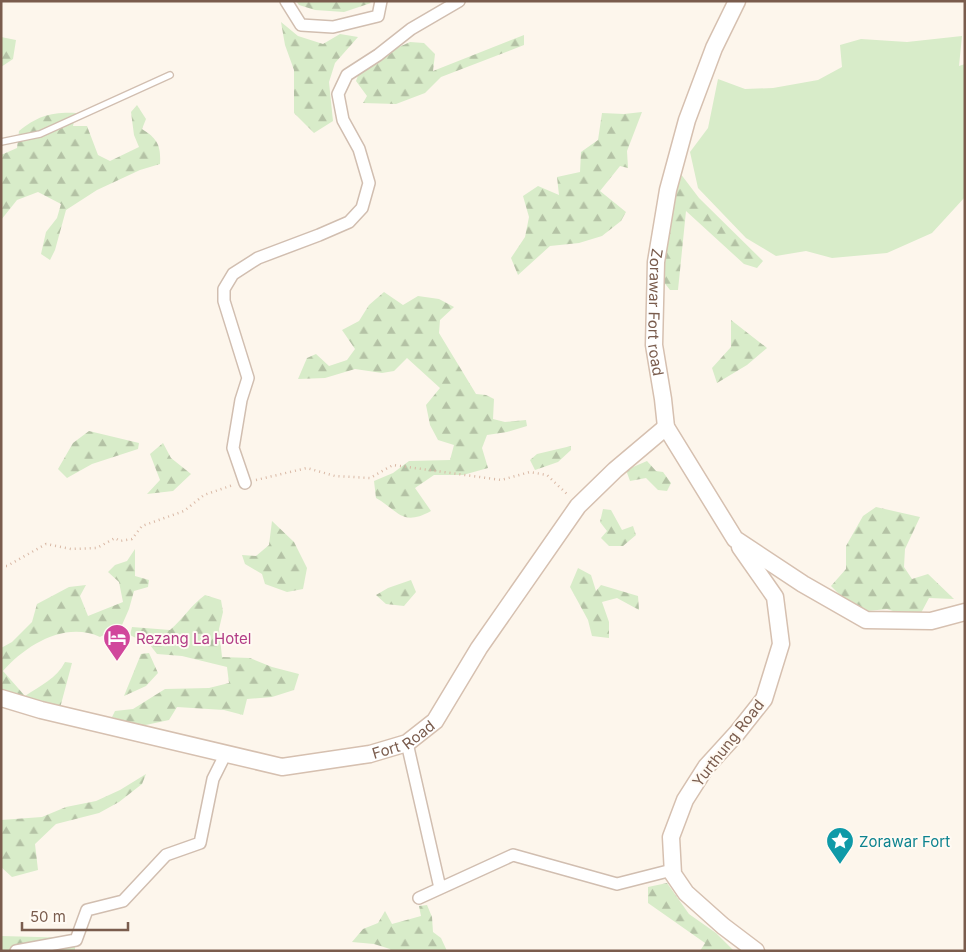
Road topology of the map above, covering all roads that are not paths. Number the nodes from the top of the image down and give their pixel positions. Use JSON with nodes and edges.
{"nodes":[{"id":1,"x":286,"y":1,"type":"edge"},
{"id":2,"x":381,"y":1,"type":"edge"},
{"id":3,"x":459,"y":1,"type":"edge"},
{"id":4,"x":736,"y":1,"type":"edge"},
{"id":5,"x":170,"y":75,"type":"dead end"},
{"id":6,"x":1,"y":142,"type":"edge"},
{"id":7,"x":666,"y":427,"type":"junction"},
{"id":8,"x":245,"y":483,"type":"road end"},
{"id":9,"x":734,"y":539,"type":"junction"},
{"id":10,"x":965,"y":612,"type":"edge"},
{"id":11,"x":1,"y":698,"type":"edge"},
{"id":12,"x":407,"y":743,"type":"junction"},
{"id":13,"x":226,"y":754,"type":"junction"},
{"id":14,"x":672,"y":870,"type":"junction"},
{"id":15,"x":440,"y":888,"type":"junction"},
{"id":16,"x":418,"y":898,"type":"dead end"},
{"id":17,"x":16,"y":951,"type":"edge"},
{"id":18,"x":756,"y":951,"type":"edge"}],
"edges":[{"from":1,"to":2,"type":"street"},
{"from":3,"to":8,"type":"street"},
{"from":4,"to":7,"type":"street","name":"Zorawar Fort road"},
{"from":5,"to":6,"type":"lane"},
{"from":7,"to":9,"type":"street","name":"Yurthung Road"},
{"from":7,"to":12,"type":"street","name":"Fort Road"},
{"from":9,"to":10,"type":"street"},
{"from":9,"to":14,"type":"street","name":"Yurthung Road"},
{"from":11,"to":13,"type":"street","name":"Fort Road"},
{"from":12,"to":13,"type":"street","name":"Fort Road"},
{"from":12,"to":15,"type":"street"},
{"from":13,"to":17,"type":"street"},
{"from":14,"to":15,"type":"street"},
{"from":14,"to":18,"type":"street","name":"Yurthung Road"},
{"from":15,"to":16,"type":"street"}]}
